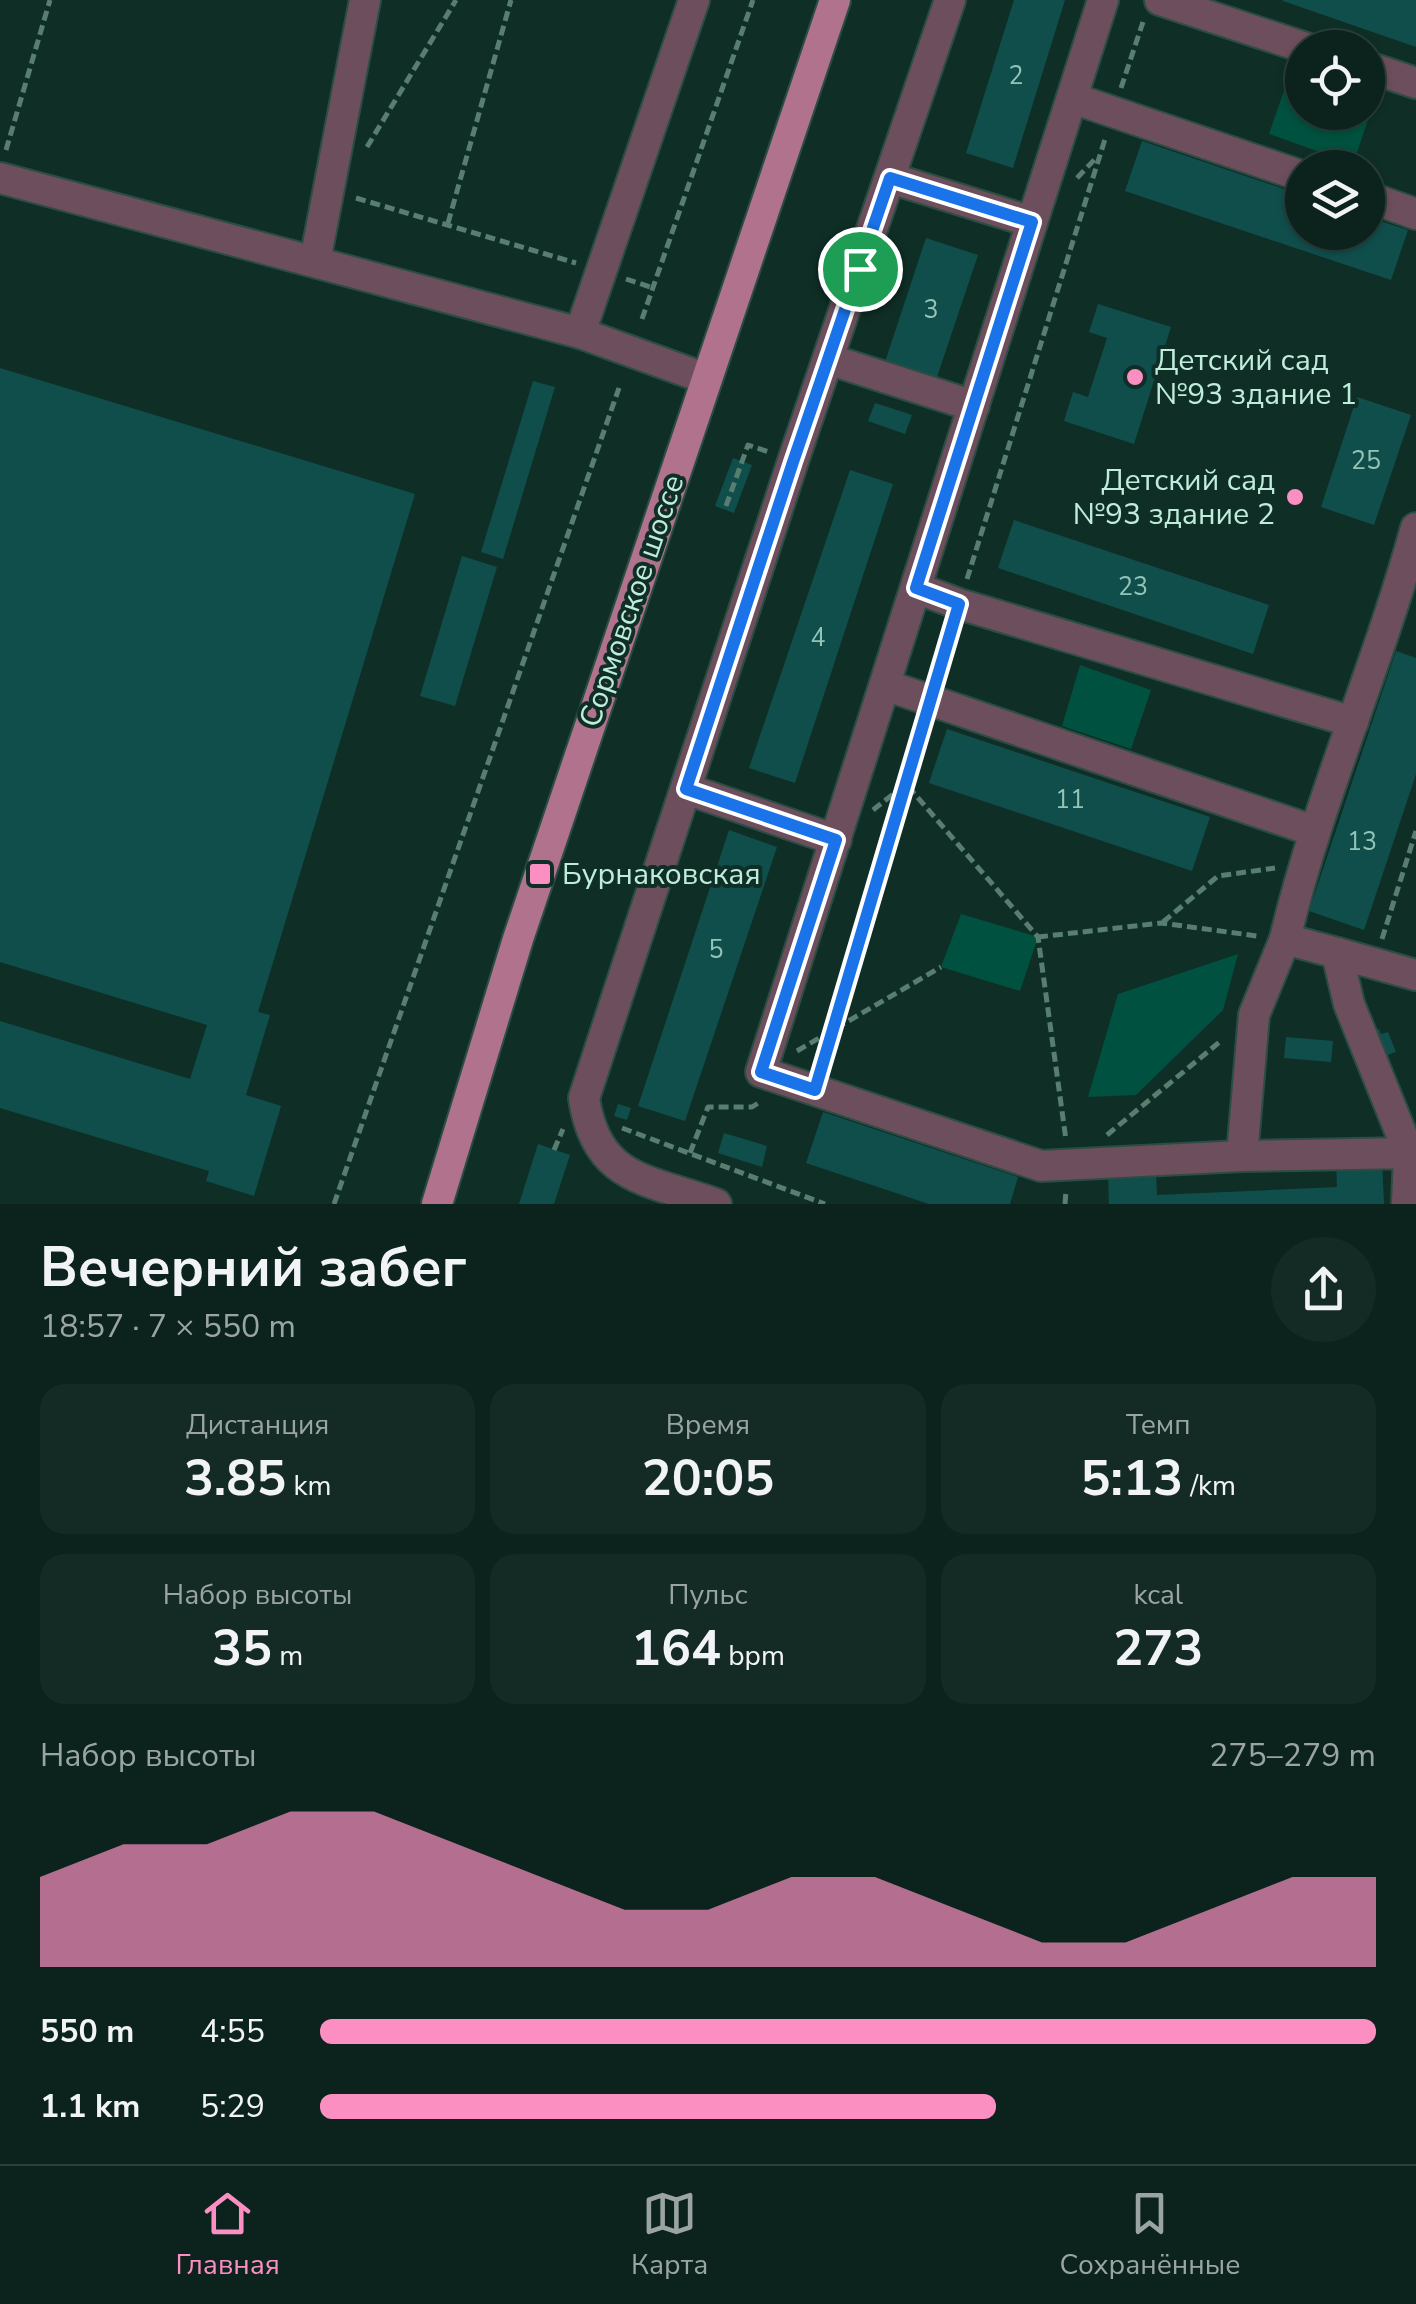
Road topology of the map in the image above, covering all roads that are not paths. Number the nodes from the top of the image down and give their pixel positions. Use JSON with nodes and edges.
{"nodes":[{"id":1,"x":365,"y":0,"type":"edge"},
{"id":2,"x":694,"y":0,"type":"edge"},
{"id":3,"x":835,"y":0,"type":"edge"},
{"id":4,"x":950,"y":0,"type":"edge"},
{"id":5,"x":1103,"y":0,"type":"edge"},
{"id":6,"x":1152,"y":9,"type":"edge"},
{"id":7,"x":1285,"y":43,"type":"edge"},
{"id":8,"x":1385,"y":73,"type":"edge"},
{"id":9,"x":1416,"y":83,"type":"edge"},
{"id":10,"x":1072,"y":98,"type":"junction"},
{"id":11,"x":3,"y":166,"type":"edge"},
{"id":12,"x":1285,"y":170,"type":"edge"},
{"id":13,"x":890,"y":178,"type":"junction"},
{"id":14,"x":1385,"y":204,"type":"edge"},
{"id":15,"x":1416,"y":214,"type":"edge"},
{"id":16,"x":1032,"y":222,"type":"junction"},
{"id":17,"x":315,"y":262,"type":"junction"},
{"id":18,"x":580,"y":333,"type":"junction"},
{"id":19,"x":830,"y":360,"type":"junction"},
{"id":20,"x":708,"y":379,"type":"junction"},
{"id":21,"x":974,"y":406,"type":"junction"},
{"id":22,"x":1416,"y":528,"type":"edge"},
{"id":23,"x":916,"y":588,"type":"junction"},
{"id":24,"x":885,"y":685,"type":"junction"},
{"id":25,"x":1354,"y":722,"type":"junction"},
{"id":26,"x":686,"y":789,"type":"junction"},
{"id":27,"x":1314,"y":830,"type":"junction"},
{"id":28,"x":836,"y":840,"type":"junction"},
{"id":29,"x":1285,"y":939,"type":"junction"},
{"id":30,"x":1336,"y":953,"type":"junction"},
{"id":31,"x":1416,"y":975,"type":"edge"},
{"id":32,"x":1412,"y":1153,"type":"edge"},
{"id":33,"x":1242,"y":1156,"type":"junction"},
{"id":34,"x":436,"y":1204,"type":"edge"},
{"id":35,"x":716,"y":1204,"type":"edge"},
{"id":36,"x":1407,"y":1204,"type":"edge"}],
"edges":[{"from":1,"to":17,"type":"lane"},
{"from":2,"to":18,"type":"lane"},
{"from":3,"to":20,"type":"main road","name":"Сормовское шоссе"},
{"from":4,"to":13,"type":"lane"},
{"from":5,"to":10,"type":"lane"},
{"from":6,"to":7,"type":"lane"},
{"from":8,"to":9,"type":"lane"},
{"from":10,"to":12,"type":"lane"},
{"from":10,"to":16,"type":"lane"},
{"from":11,"to":17,"type":"lane"},
{"from":13,"to":16,"type":"lane"},
{"from":13,"to":19,"type":"lane"},
{"from":14,"to":15,"type":"lane"},
{"from":16,"to":21,"type":"lane"},
{"from":17,"to":18,"type":"lane"},
{"from":18,"to":20,"type":"lane"},
{"from":19,"to":21,"type":"lane"},
{"from":19,"to":26,"type":"lane"},
{"from":20,"to":34,"type":"main road","name":"Сормовское шоссе"},
{"from":21,"to":23,"type":"lane"},
{"from":22,"to":25,"type":"lane"},
{"from":23,"to":24,"type":"lane"},
{"from":23,"to":25,"type":"lane"},
{"from":24,"to":27,"type":"lane"},
{"from":24,"to":28,"type":"lane"},
{"from":25,"to":27,"type":"lane"},
{"from":26,"to":28,"type":"lane"},
{"from":26,"to":35,"type":"lane"},
{"from":27,"to":29,"type":"lane"},
{"from":28,"to":33,"type":"lane"},
{"from":29,"to":30,"type":"lane"},
{"from":29,"to":33,"type":"lane"},
{"from":30,"to":31,"type":"lane"},
{"from":30,"to":32,"type":"lane"},
{"from":32,"to":33,"type":"lane"},
{"from":32,"to":36,"type":"lane"}]}
